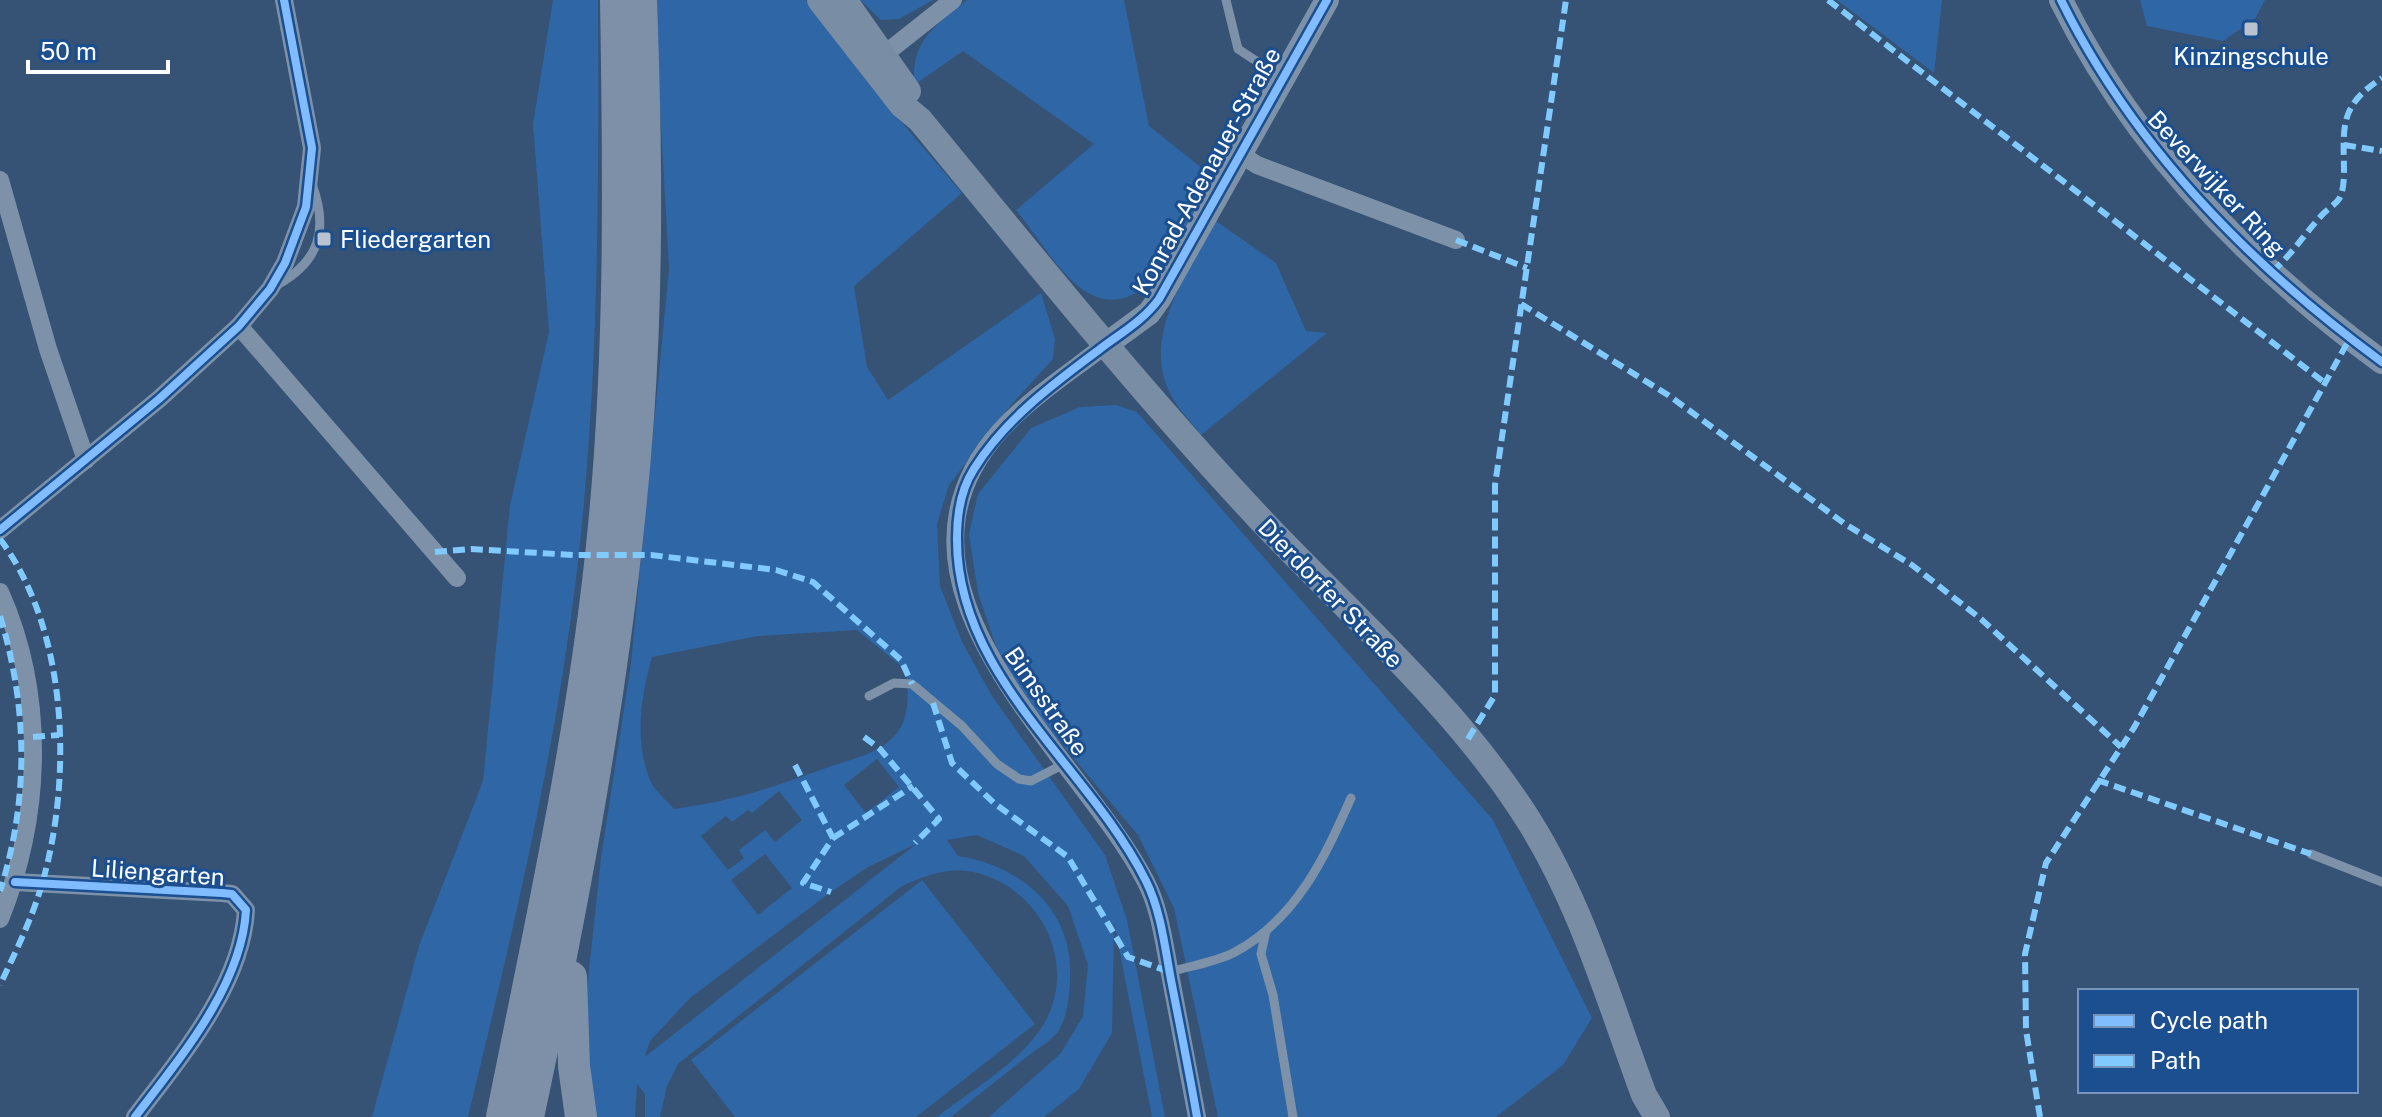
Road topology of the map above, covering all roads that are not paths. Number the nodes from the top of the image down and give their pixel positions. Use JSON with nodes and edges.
{"nodes":[{"id":1,"x":284,"y":0,"type":"edge"},
{"id":2,"x":616,"y":0,"type":"edge"},
{"id":3,"x":641,"y":0,"type":"edge"},
{"id":4,"x":820,"y":0,"type":"edge"},
{"id":5,"x":844,"y":0,"type":"edge"},
{"id":6,"x":953,"y":0,"type":"edge"},
{"id":7,"x":1226,"y":0,"type":"edge"},
{"id":8,"x":1327,"y":0,"type":"edge"},
{"id":9,"x":2061,"y":0,"type":"edge"},
{"id":10,"x":878,"y":59,"type":"junction"},
{"id":11,"x":1282,"y":78,"type":"junction"},
{"id":12,"x":1240,"y":154,"type":"junction"},
{"id":13,"x":0,"y":180,"type":"edge"},
{"id":14,"x":1456,"y":240,"type":"dead end"},
{"id":15,"x":239,"y":326,"type":"junction"},
{"id":16,"x":1104,"y":346,"type":"junction"},
{"id":17,"x":2382,"y":362,"type":"edge"},
{"id":18,"x":86,"y":460,"type":"junction"},
{"id":19,"x":616,"y":529,"type":"junction"},
{"id":20,"x":0,"y":530,"type":"edge"},
{"id":21,"x":457,"y":578,"type":"dead end"},
{"id":22,"x":610,"y":579,"type":"junction"},
{"id":23,"x":0,"y":592,"type":"edge"},
{"id":24,"x":869,"y":696,"type":"dead end"},
{"id":25,"x":1066,"y":763,"type":"junction"},
{"id":26,"x":1351,"y":798,"type":"dead end"},
{"id":27,"x":2311,"y":854,"type":"dead end"},
{"id":28,"x":577,"y":874,"type":"junction"},
{"id":29,"x":15,"y":882,"type":"junction"},
{"id":30,"x":2382,"y":882,"type":"edge"},
{"id":31,"x":0,"y":919,"type":"edge"},
{"id":32,"x":1266,"y":931,"type":"junction"},
{"id":33,"x":1170,"y":972,"type":"junction"},
{"id":34,"x":135,"y":1117,"type":"edge"},
{"id":35,"x":502,"y":1117,"type":"edge"},
{"id":36,"x":528,"y":1117,"type":"edge"},
{"id":37,"x":581,"y":1117,"type":"edge"},
{"id":38,"x":1197,"y":1117,"type":"edge"},
{"id":39,"x":1293,"y":1117,"type":"edge"},
{"id":40,"x":1657,"y":1117,"type":"edge"}],
"edges":[{"from":1,"to":15,"type":"street"},
{"from":2,"to":19,"type":"highway"},
{"from":3,"to":19,"type":"highway"},
{"from":4,"to":10,"type":"main road","name":"Dierdorfer Straße"},
{"from":5,"to":10,"type":"main road","name":"Dierdorfer Straße"},
{"from":6,"to":10,"type":"street"},
{"from":7,"to":11,"type":"lane"},
{"from":8,"to":11,"type":"street","name":"Konrad-Adenauer-Straße"},
{"from":9,"to":17,"type":"street","name":"Beverwijker Ring"},
{"from":10,"to":16,"type":"main road","name":"Dierdorfer Straße"},
{"from":11,"to":12,"type":"street","name":"Konrad-Adenauer-Straße"},
{"from":12,"to":14,"type":"street"},
{"from":12,"to":16,"type":"street","name":"Konrad-Adenauer-Straße"},
{"from":13,"to":18,"type":"street"},
{"from":15,"to":18,"type":"street"},
{"from":15,"to":21,"type":"street"},
{"from":16,"to":25,"type":"street","name":"Bimsstraße"},
{"from":16,"to":40,"type":"main road","name":"Dierdorfer Straße"},
{"from":18,"to":20,"type":"street"},
{"from":19,"to":22,"type":"highway"},
{"from":22,"to":28,"type":"highway"},
{"from":22,"to":35,"type":"highway"},
{"from":23,"to":29,"type":"street"},
{"from":24,"to":25,"type":"lane"},
{"from":25,"to":33,"type":"street","name":"Bimsstraße"},
{"from":26,"to":32,"type":"lane"},
{"from":27,"to":30,"type":"lane"},
{"from":28,"to":36,"type":"highway"},
{"from":28,"to":37,"type":"highway"},
{"from":29,"to":31,"type":"street"},
{"from":29,"to":34,"type":"street","name":"Liliengarten"},
{"from":32,"to":33,"type":"lane"},
{"from":32,"to":39,"type":"lane"},
{"from":33,"to":38,"type":"street","name":"Bimsstraße"}]}
